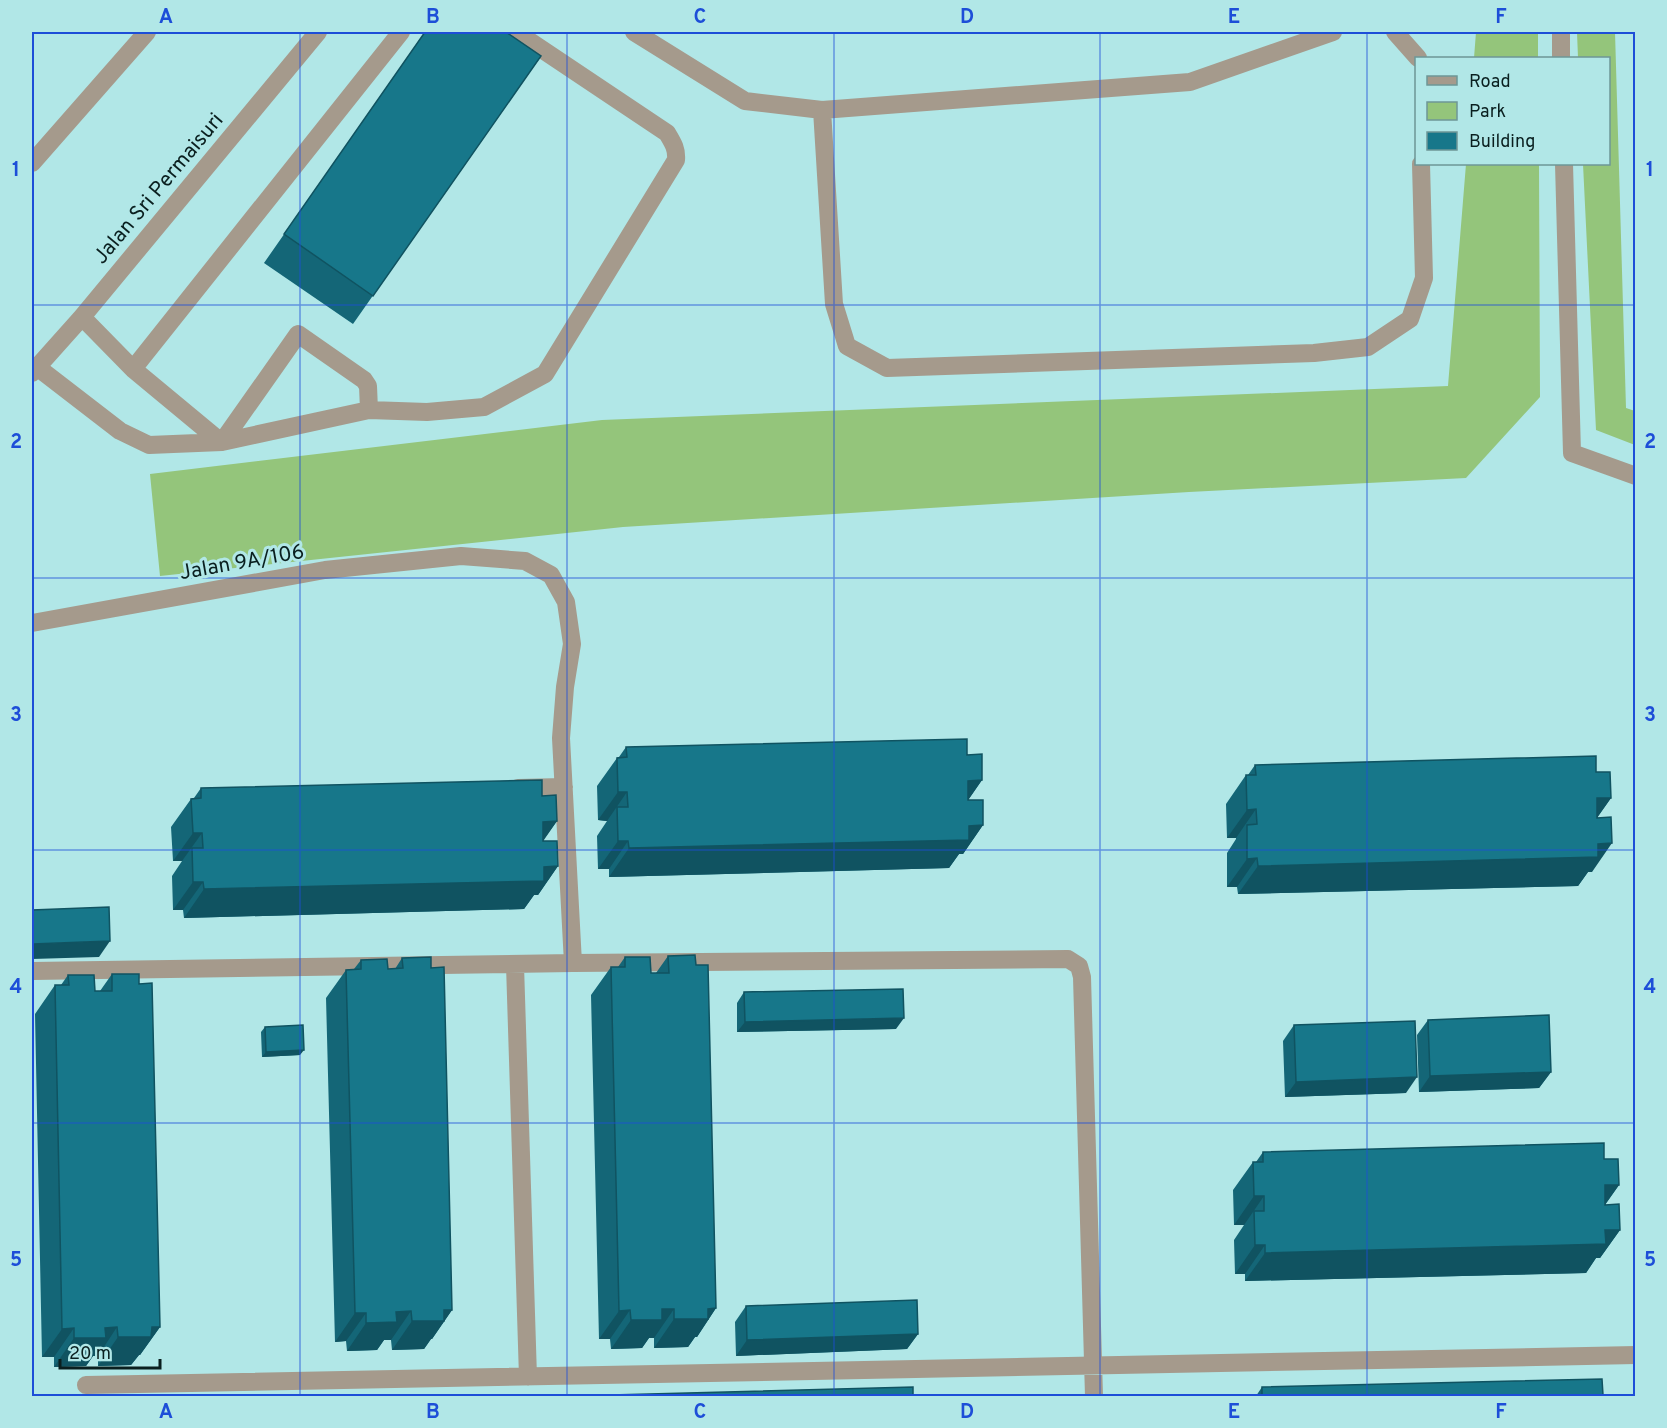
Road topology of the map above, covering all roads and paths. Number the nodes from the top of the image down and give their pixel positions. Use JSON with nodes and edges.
{"nodes":[{"id":1,"x":147,"y":32,"type":"edge"},
{"id":2,"x":318,"y":32,"type":"edge"},
{"id":3,"x":401,"y":32,"type":"edge"},
{"id":4,"x":516,"y":32,"type":"edge"},
{"id":5,"x":634,"y":32,"type":"edge"},
{"id":6,"x":1333,"y":32,"type":"edge"},
{"id":7,"x":1395,"y":32,"type":"edge"},
{"id":8,"x":1561,"y":32,"type":"edge"},
{"id":9,"x":1417,"y":57,"type":"edge"},
{"id":10,"x":1562,"y":57,"type":"edge"},
{"id":11,"x":822,"y":110,"type":"junction"},
{"id":12,"x":32,"y":164,"type":"edge"},
{"id":13,"x":1421,"y":165,"type":"edge"},
{"id":14,"x":1564,"y":165,"type":"edge"},
{"id":15,"x":82,"y":316,"type":"junction"},
{"id":16,"x":133,"y":369,"type":"junction"},
{"id":17,"x":34,"y":370,"type":"edge"},
{"id":18,"x":369,"y":410,"type":"junction"},
{"id":19,"x":222,"y":442,"type":"junction"},
{"id":20,"x":1635,"y":476,"type":"edge"},
{"id":21,"x":32,"y":623,"type":"edge"},
{"id":22,"x":564,"y":787,"type":"junction"},
{"id":23,"x":506,"y":788,"type":"edge"},
{"id":24,"x":573,"y":963,"type":"junction"},
{"id":25,"x":515,"y":965,"type":"junction"},
{"id":26,"x":32,"y":971,"type":"edge"},
{"id":27,"x":1635,"y":1355,"type":"edge"},
{"id":28,"x":1093,"y":1366,"type":"junction"},
{"id":29,"x":528,"y":1377,"type":"junction"},
{"id":30,"x":86,"y":1385,"type":"dead end"},
{"id":31,"x":1094,"y":1396,"type":"edge"}],
"edges":[{"from":1,"to":12,"type":"street"},
{"from":2,"to":15,"type":"street","name":"Jalan Sri Permaisuri"},
{"from":3,"to":16,"type":"street"},
{"from":4,"to":18,"type":"street"},
{"from":5,"to":11,"type":"street"},
{"from":6,"to":11,"type":"street"},
{"from":7,"to":9,"type":"street"},
{"from":8,"to":10,"type":"street"},
{"from":11,"to":13,"type":"street"},
{"from":14,"to":20,"type":"street"},
{"from":15,"to":16,"type":"street"},
{"from":15,"to":17,"type":"street","name":"Jalan Sri Permaisuri"},
{"from":16,"to":19,"type":"street"},
{"from":17,"to":19,"type":"street"},
{"from":18,"to":19,"type":"street"},
{"from":18,"to":19,"type":"street"},
{"from":21,"to":22,"type":"street","name":"Jalan 9A/106"},
{"from":22,"to":23,"type":"street"},
{"from":22,"to":24,"type":"street","name":"Jalan 9A/106"},
{"from":24,"to":25,"type":"street"},
{"from":24,"to":28,"type":"street"},
{"from":25,"to":26,"type":"street"},
{"from":25,"to":29,"type":"street"},
{"from":27,"to":28,"type":"street"},
{"from":28,"to":29,"type":"street"},
{"from":28,"to":31,"type":"street"},
{"from":29,"to":30,"type":"street"}]}
